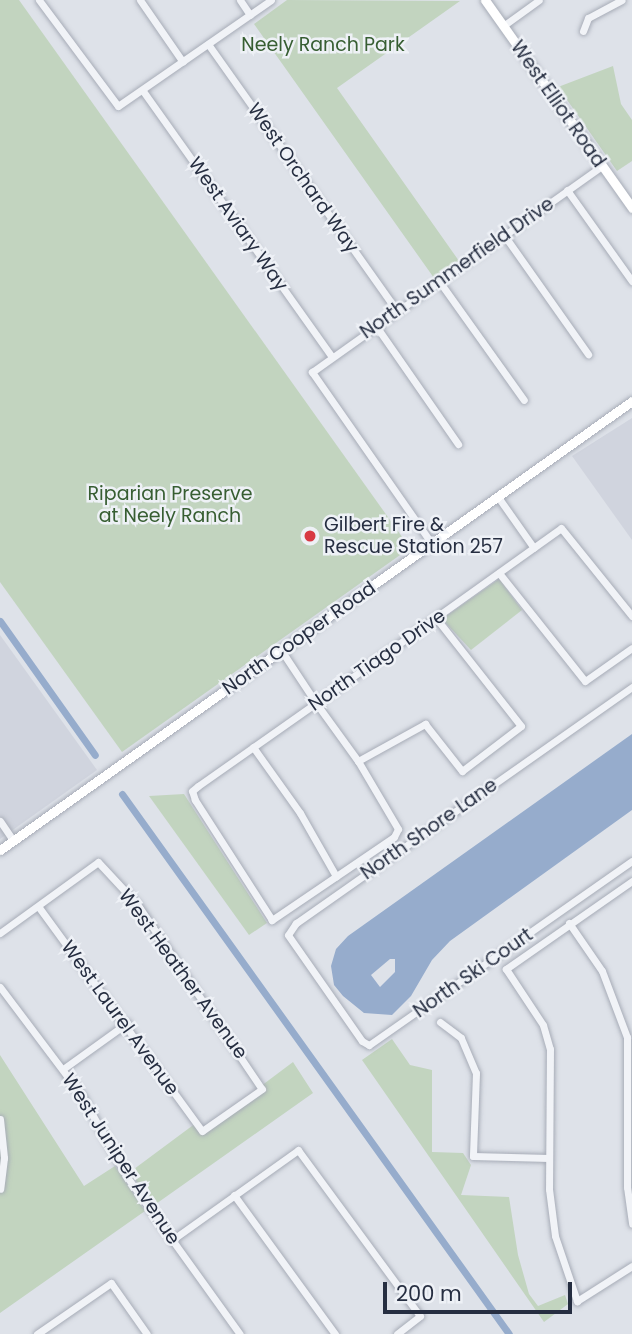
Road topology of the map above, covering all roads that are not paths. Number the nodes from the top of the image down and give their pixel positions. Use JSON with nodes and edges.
{"nodes":[{"id":1,"x":39,"y":0,"type":"edge"},
{"id":2,"x":140,"y":0,"type":"edge"},
{"id":3,"x":240,"y":0,"type":"edge"},
{"id":4,"x":271,"y":0,"type":"edge"},
{"id":5,"x":485,"y":0,"type":"edge"},
{"id":6,"x":539,"y":0,"type":"edge"},
{"id":7,"x":622,"y":0,"type":"edge"},
{"id":8,"x":250,"y":15,"type":"junction"},
{"id":9,"x":503,"y":26,"type":"junction"},
{"id":10,"x":583,"y":31,"type":"dead end"},
{"id":11,"x":208,"y":44,"type":"junction"},
{"id":12,"x":183,"y":62,"type":"junction"},
{"id":13,"x":143,"y":91,"type":"junction"},
{"id":14,"x":602,"y":166,"type":"junction"},
{"id":15,"x":567,"y":190,"type":"junction"},
{"id":16,"x":632,"y":208,"type":"edge"},
{"id":17,"x":504,"y":235,"type":"junction"},
{"id":18,"x":439,"y":281,"type":"junction"},
{"id":19,"x":632,"y":281,"type":"edge"},
{"id":20,"x":397,"y":311,"type":"junction"},
{"id":21,"x":376,"y":326,"type":"junction"},
{"id":22,"x":588,"y":354,"type":"dead end"},
{"id":23,"x":332,"y":357,"type":"junction"},
{"id":24,"x":524,"y":401,"type":"dead end"},
{"id":25,"x":632,"y":401,"type":"edge"},
{"id":26,"x":458,"y":444,"type":"dead end"},
{"id":27,"x":498,"y":497,"type":"junction"},
{"id":28,"x":432,"y":544,"type":"junction"},
{"id":29,"x":534,"y":548,"type":"junction"},
{"id":30,"x":499,"y":573,"type":"junction"},
{"id":31,"x":632,"y":616,"type":"edge"},
{"id":32,"x":436,"y":618,"type":"junction"},
{"id":33,"x":632,"y":648,"type":"edge"},
{"id":34,"x":281,"y":650,"type":"junction"},
{"id":35,"x":632,"y":687,"type":"edge"},
{"id":36,"x":316,"y":703,"type":"junction"},
{"id":37,"x":254,"y":747,"type":"junction"},
{"id":38,"x":358,"y":761,"type":"junction"},
{"id":39,"x":0,"y":821,"type":"edge"},
{"id":40,"x":13,"y":840,"type":"junction"},
{"id":41,"x":0,"y":850,"type":"edge"},
{"id":42,"x":632,"y":861,"type":"edge"},
{"id":43,"x":336,"y":876,"type":"junction"},
{"id":44,"x":632,"y":880,"type":"edge"},
{"id":45,"x":38,"y":906,"type":"junction"},
{"id":46,"x":569,"y":923,"type":"junction"},
{"id":47,"x":0,"y":933,"type":"edge"},
{"id":48,"x":0,"y":987,"type":"edge"},
{"id":49,"x":327,"y":993,"type":"joint"},
{"id":50,"x":440,"y":1022,"type":"dead end"},
{"id":51,"x":127,"y":1023,"type":"junction"},
{"id":52,"x":63,"y":1069,"type":"junction"},
{"id":53,"x":0,"y":1119,"type":"edge"},
{"id":54,"x":202,"y":1131,"type":"joint"},
{"id":55,"x":548,"y":1158,"type":"junction"},
{"id":56,"x":0,"y":1189,"type":"edge"},
{"id":57,"x":234,"y":1195,"type":"junction"},
{"id":58,"x":632,"y":1224,"type":"edge"},
{"id":59,"x":172,"y":1240,"type":"junction"},
{"id":60,"x":632,"y":1266,"type":"edge"},
{"id":61,"x":49,"y":1331,"type":"edge"},
{"id":62,"x":37,"y":1334,"type":"edge"},
{"id":63,"x":148,"y":1334,"type":"edge"},
{"id":64,"x":240,"y":1334,"type":"edge"},
{"id":65,"x":335,"y":1334,"type":"edge"},
{"id":66,"x":397,"y":1334,"type":"edge"}],
"edges":[{"from":1,"to":13,"type":"street"},
{"from":2,"to":12,"type":"street"},
{"from":3,"to":8,"type":"street"},
{"from":4,"to":8,"type":"street"},
{"from":5,"to":9,"type":"main road","name":"West Elliot Road"},
{"from":6,"to":9,"type":"street"},
{"from":7,"to":10,"type":"street"},
{"from":8,"to":11,"type":"street"},
{"from":9,"to":14,"type":"main road","name":"West Elliot Road"},
{"from":11,"to":12,"type":"street"},
{"from":11,"to":20,"type":"street","name":"West Orchard Way"},
{"from":12,"to":13,"type":"street"},
{"from":13,"to":23,"type":"street","name":"West Aviary Way"},
{"from":14,"to":15,"type":"street","name":"North Summerfield Drive"},
{"from":14,"to":16,"type":"main road","name":"West Elliot Road"},
{"from":15,"to":17,"type":"street","name":"North Summerfield Drive"},
{"from":15,"to":19,"type":"street"},
{"from":17,"to":18,"type":"street","name":"North Summerfield Drive"},
{"from":17,"to":22,"type":"street"},
{"from":18,"to":20,"type":"street","name":"North Summerfield Drive"},
{"from":18,"to":24,"type":"street"},
{"from":20,"to":21,"type":"street","name":"North Summerfield Drive"},
{"from":21,"to":23,"type":"street","name":"North Summerfield Drive"},
{"from":21,"to":26,"type":"street"},
{"from":23,"to":28,"type":"street","name":"North Summerfield Drive"},
{"from":25,"to":27,"type":"main road","name":"North Cooper Road"},
{"from":27,"to":28,"type":"main road","name":"North Cooper Road"},
{"from":27,"to":29,"type":"street"},
{"from":28,"to":34,"type":"main road","name":"North Cooper Road"},
{"from":29,"to":30,"type":"street","name":"North Tiago Drive"},
{"from":29,"to":31,"type":"street","name":"North Tiago Drive"},
{"from":30,"to":32,"type":"street","name":"North Tiago Drive"},
{"from":30,"to":33,"type":"street"},
{"from":32,"to":36,"type":"street","name":"North Tiago Drive"},
{"from":32,"to":38,"type":"street"},
{"from":34,"to":36,"type":"street"},
{"from":34,"to":40,"type":"main road","name":"North Cooper Road"},
{"from":35,"to":49,"type":"street","name":"North Shore Lane"},
{"from":36,"to":37,"type":"street","name":"North Tiago Drive"},
{"from":36,"to":38,"type":"street"},
{"from":37,"to":43,"type":"street"},
{"from":37,"to":43,"type":"street","name":"North Tiago Drive"},
{"from":38,"to":43,"type":"street"},
{"from":39,"to":40,"type":"street"},
{"from":40,"to":41,"type":"main road","name":"North Cooper Road"},
{"from":42,"to":49,"type":"street","name":"North Ski Court"},
{"from":44,"to":46,"type":"street"},
{"from":45,"to":47,"type":"street"},
{"from":45,"to":51,"type":"street","name":"West Laurel Avenue"},
{"from":45,"to":54,"type":"street","name":"West Heather Avenue"},
{"from":46,"to":55,"type":"street"},
{"from":46,"to":58,"type":"street"},
{"from":48,"to":52,"type":"street","name":"West Juniper Avenue"},
{"from":50,"to":55,"type":"street"},
{"from":51,"to":52,"type":"street"},
{"from":51,"to":54,"type":"street","name":"West Laurel Avenue"},
{"from":52,"to":59,"type":"street","name":"West Juniper Avenue"},
{"from":53,"to":56,"type":"street"},
{"from":55,"to":60,"type":"street"},
{"from":57,"to":59,"type":"street"},
{"from":57,"to":65,"type":"street"},
{"from":57,"to":66,"type":"street"},
{"from":59,"to":64,"type":"street","name":"West Juniper Avenue"},
{"from":61,"to":62,"type":"street"},
{"from":61,"to":63,"type":"street"}]}
